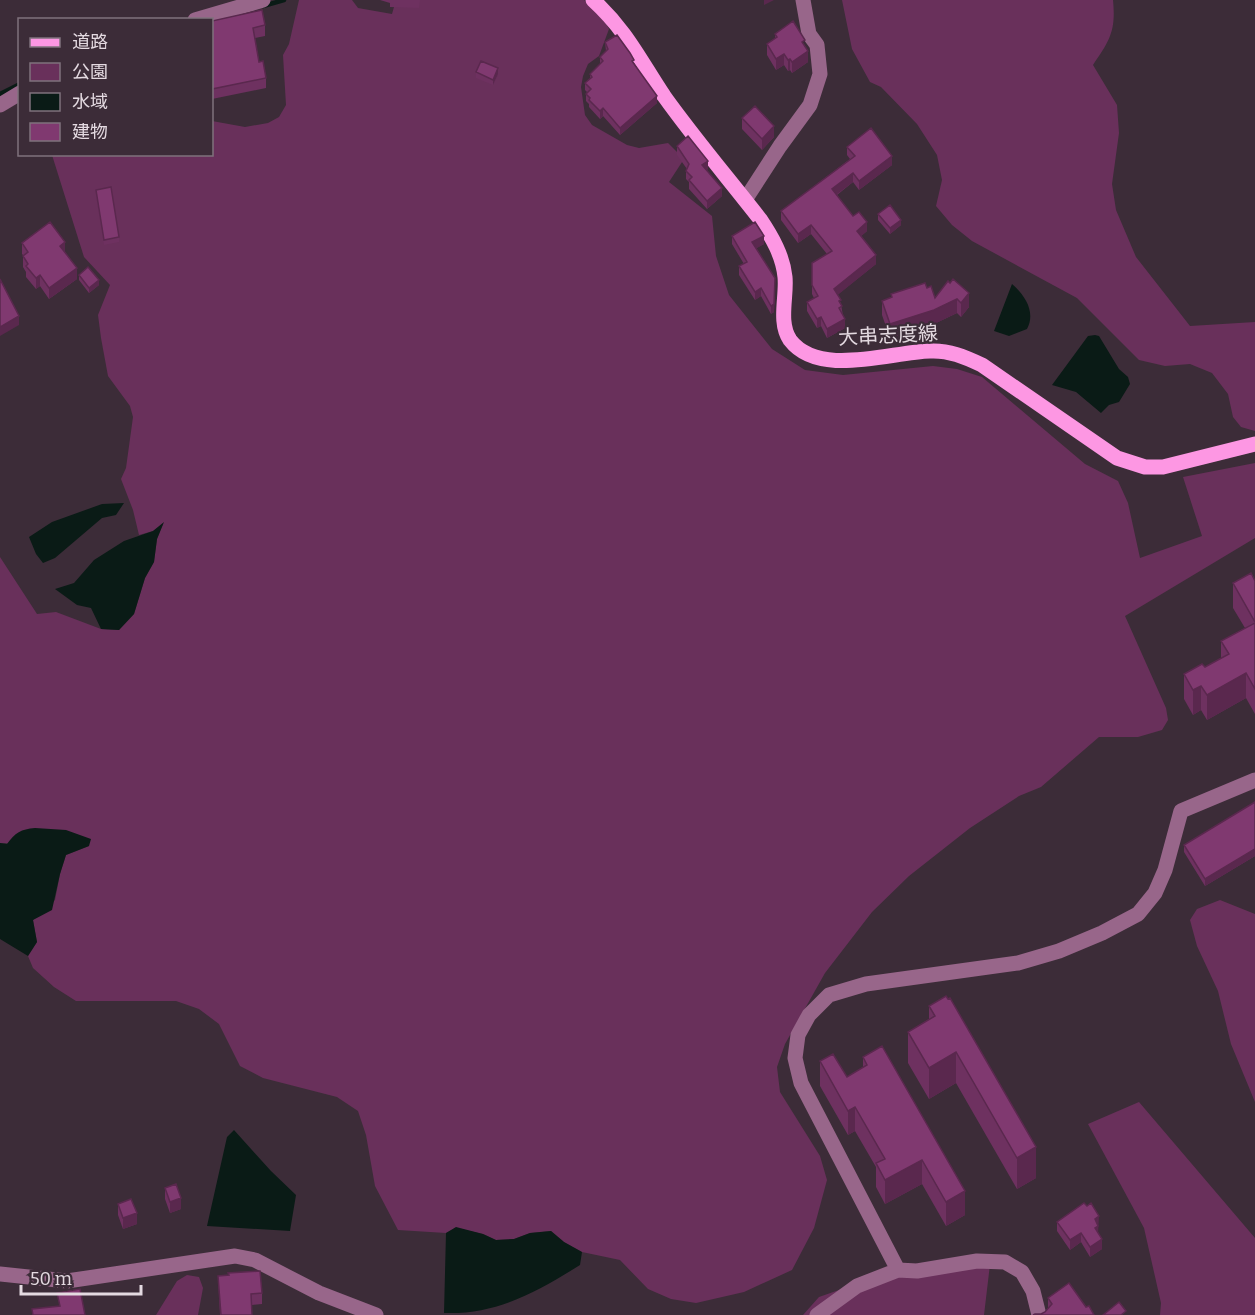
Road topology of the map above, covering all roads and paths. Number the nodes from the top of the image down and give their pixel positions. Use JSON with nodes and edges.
{"nodes":[{"id":1,"x":263,"y":0,"type":"edge"},
{"id":2,"x":593,"y":0,"type":"edge"},
{"id":3,"x":802,"y":0,"type":"edge"},
{"id":4,"x":202,"y":18,"type":"edge"},
{"id":5,"x":18,"y":94,"type":"edge"},
{"id":6,"x":0,"y":105,"type":"edge"},
{"id":7,"x":745,"y":200,"type":"junction"},
{"id":8,"x":1255,"y":444,"type":"edge"},
{"id":9,"x":1255,"y":780,"type":"edge"},
{"id":10,"x":898,"y":1270,"type":"junction"},
{"id":11,"x":0,"y":1274,"type":"edge"},
{"id":12,"x":376,"y":1315,"type":"edge"},
{"id":13,"x":817,"y":1315,"type":"edge"},
{"id":14,"x":1039,"y":1315,"type":"edge"}],
"edges":[{"from":1,"to":4,"type":"street"},
{"from":2,"to":7,"type":"main road","name":"大串志度線"},
{"from":3,"to":7,"type":"street"},
{"from":5,"to":6,"type":"street"},
{"from":7,"to":8,"type":"main road","name":"大串志度線"},
{"from":9,"to":10,"type":"street"},
{"from":10,"to":13,"type":"street"},
{"from":10,"to":14,"type":"street"},
{"from":11,"to":12,"type":"street"}]}
